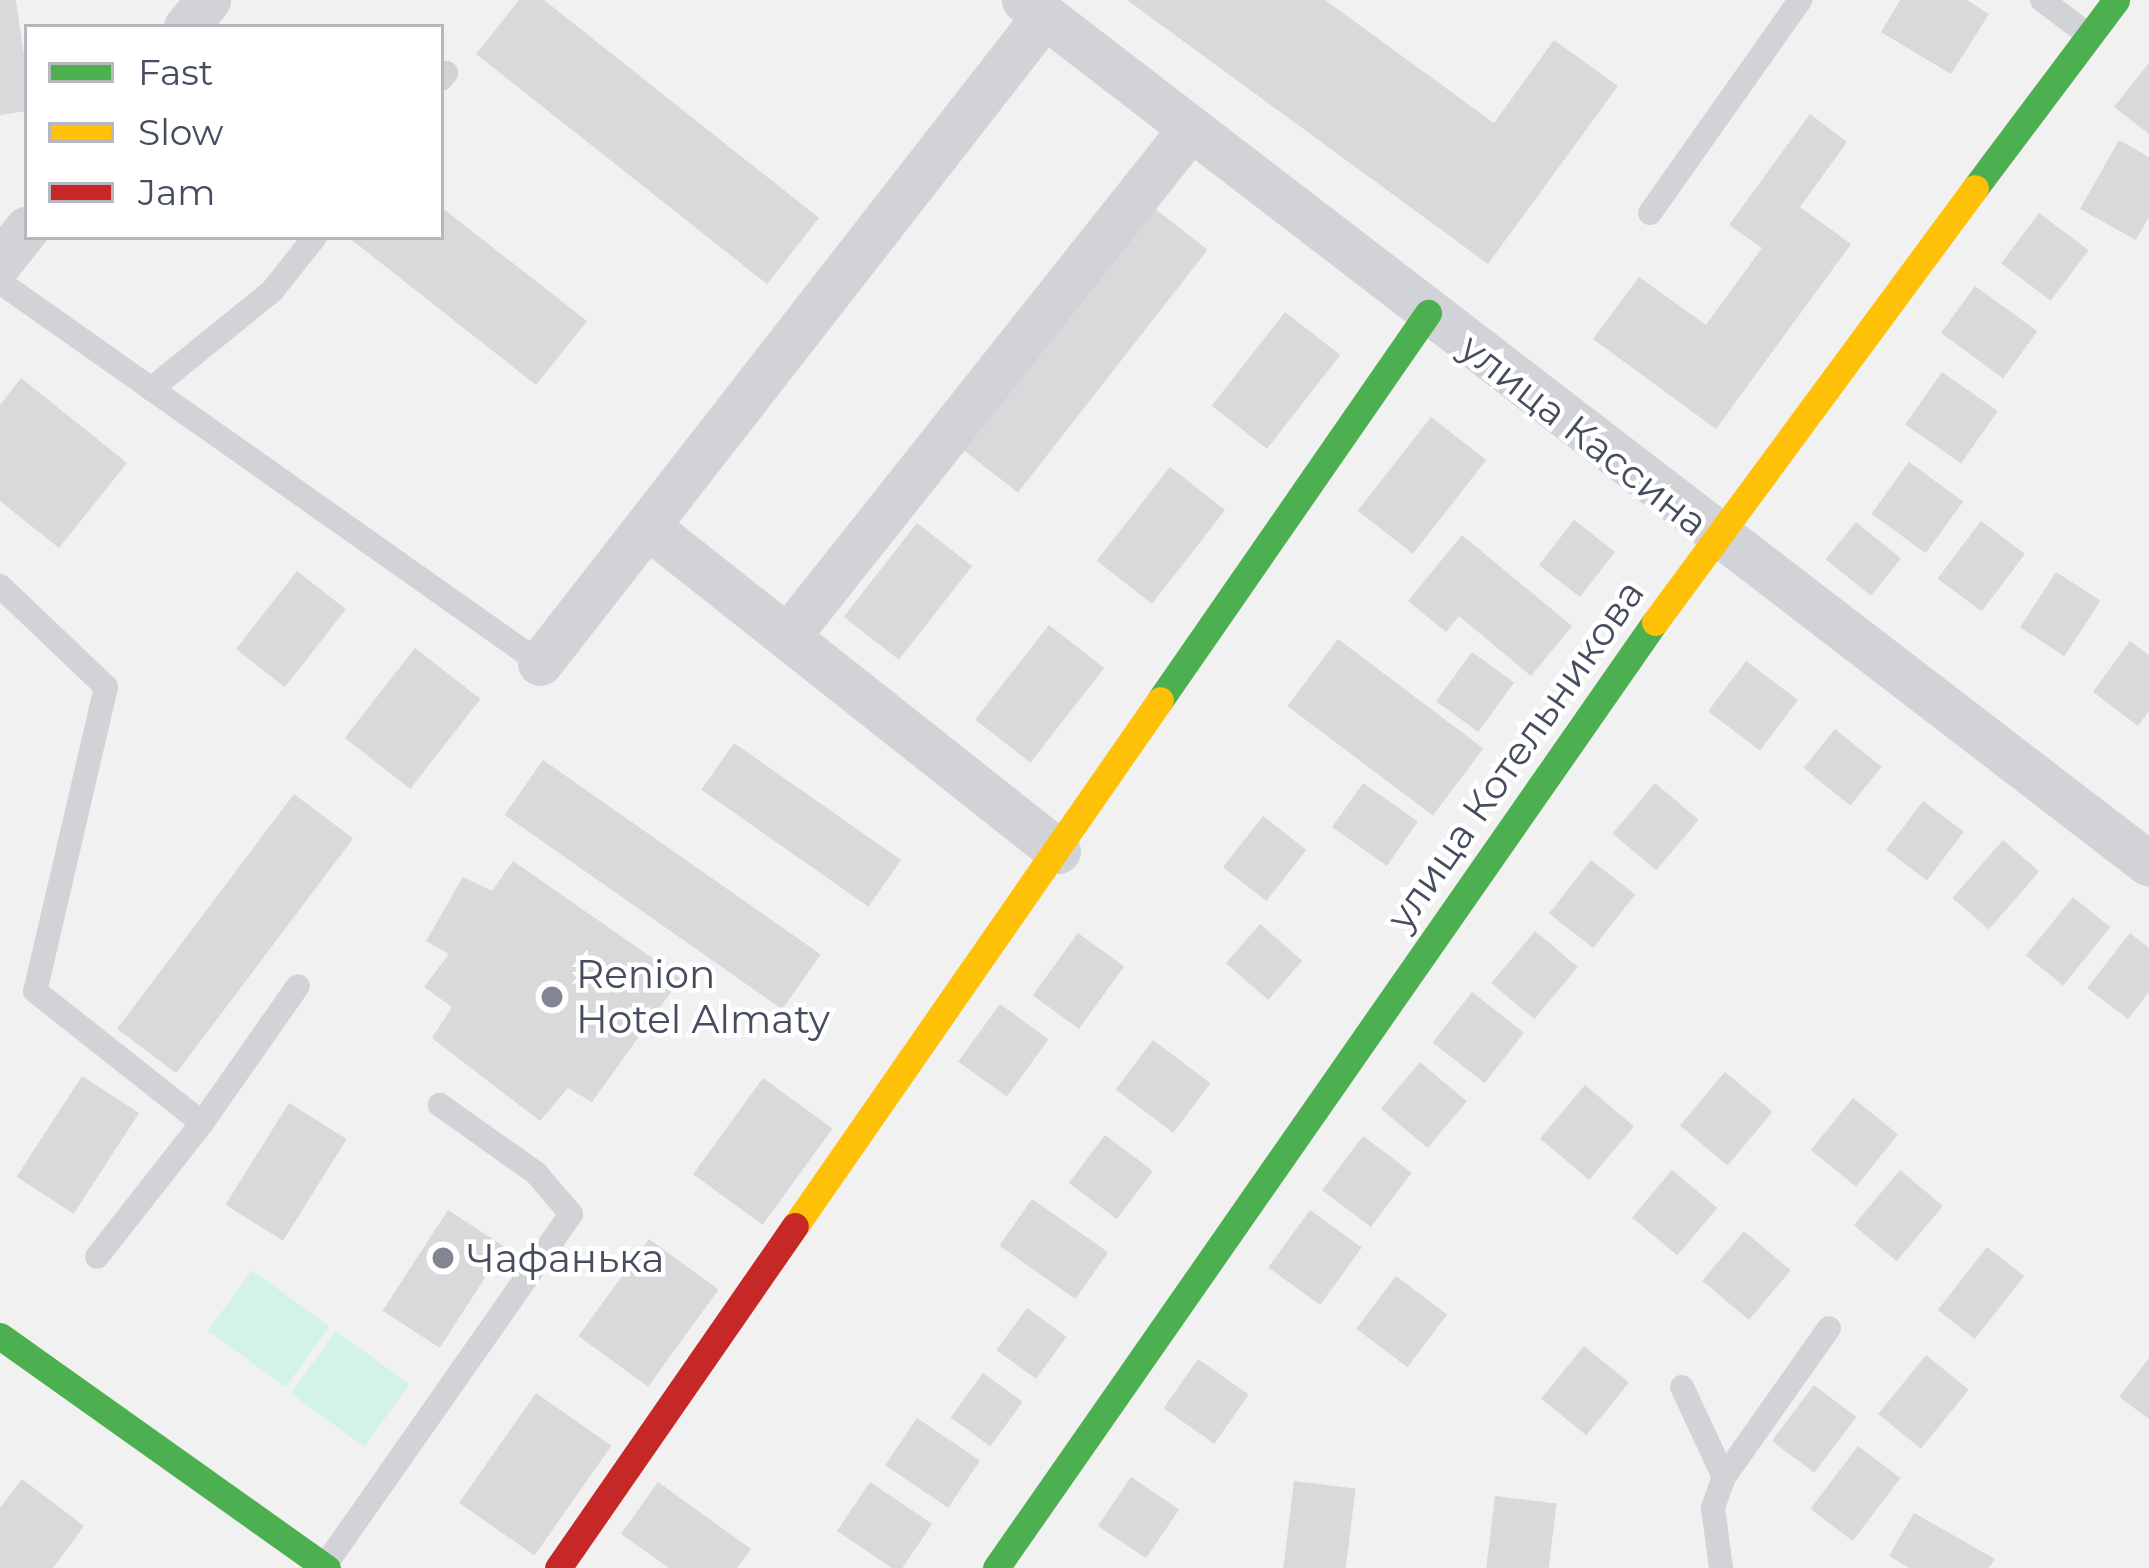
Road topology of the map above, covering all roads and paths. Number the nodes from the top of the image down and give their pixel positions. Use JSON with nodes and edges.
{"nodes":[{"id":1,"x":208,"y":0,"type":"edge"},
{"id":2,"x":1800,"y":0,"type":"edge"},
{"id":3,"x":2042,"y":0,"type":"edge"},
{"id":4,"x":2116,"y":0,"type":"edge"},
{"id":5,"x":1034,"y":8,"type":"edge"},
{"id":6,"x":188,"y":24,"type":"edge"},
{"id":7,"x":2089,"y":35,"type":"junction"},
{"id":8,"x":1190,"y":129,"type":"junction"},
{"id":9,"x":1650,"y":213,"type":"dead end"},
{"id":10,"x":24,"y":232,"type":"edge"},
{"id":11,"x":313,"y":240,"type":"edge"},
{"id":12,"x":0,"y":262,"type":"edge"},
{"id":13,"x":0,"y":282,"type":"edge"},
{"id":14,"x":1428,"y":313,"type":"junction"},
{"id":15,"x":151,"y":388,"type":"junction"},
{"id":16,"x":647,"y":526,"type":"junction"},
{"id":17,"x":1714,"y":537,"type":"junction"},
{"id":18,"x":0,"y":586,"type":"edge"},
{"id":19,"x":787,"y":637,"type":"junction"},
{"id":20,"x":540,"y":663,"type":"joint"},
{"id":21,"x":1058,"y":851,"type":"junction"},
{"id":22,"x":2149,"y":864,"type":"edge"},
{"id":23,"x":298,"y":986,"type":"dead end"},
{"id":24,"x":440,"y":1105,"type":"dead end"},
{"id":25,"x":202,"y":1123,"type":"junction"},
{"id":26,"x":97,"y":1257,"type":"dead end"},
{"id":27,"x":1829,"y":1328,"type":"dead end"},
{"id":28,"x":0,"y":1336,"type":"edge"},
{"id":29,"x":1682,"y":1387,"type":"dead end"},
{"id":30,"x":1724,"y":1477,"type":"junction"},
{"id":31,"x":326,"y":1567,"type":"edge"},
{"id":32,"x":1005,"y":1567,"type":"edge"},
{"id":33,"x":558,"y":1568,"type":"edge"},
{"id":34,"x":1721,"y":1568,"type":"edge"}],
"edges":[{"from":1,"to":6,"type":"street"},
{"from":2,"to":9,"type":"lane"},
{"from":3,"to":7,"type":"lane"},
{"from":4,"to":7,"type":"street","name":"улица Котельникова"},
{"from":5,"to":8,"type":"street","name":"улица Кассина"},
{"from":5,"to":16,"type":"street"},
{"from":7,"to":17,"type":"street","name":"улица Котельникова"},
{"from":8,"to":14,"type":"street","name":"улица Кассина"},
{"from":8,"to":19,"type":"street"},
{"from":10,"to":12,"type":"street"},
{"from":11,"to":15,"type":"lane"},
{"from":13,"to":15,"type":"lane"},
{"from":14,"to":17,"type":"street","name":"улица Кассина"},
{"from":14,"to":21,"type":"street"},
{"from":15,"to":20,"type":"lane"},
{"from":16,"to":19,"type":"street"},
{"from":16,"to":20,"type":"street"},
{"from":17,"to":22,"type":"street","name":"улица Кассина"},
{"from":17,"to":32,"type":"street","name":"улица Котельникова"},
{"from":18,"to":25,"type":"lane"},
{"from":19,"to":21,"type":"street"},
{"from":21,"to":33,"type":"street"},
{"from":23,"to":25,"type":"lane"},
{"from":24,"to":31,"type":"lane"},
{"from":25,"to":26,"type":"lane"},
{"from":27,"to":30,"type":"lane"},
{"from":28,"to":31,"type":"street"},
{"from":29,"to":30,"type":"lane"},
{"from":30,"to":34,"type":"lane"}]}
